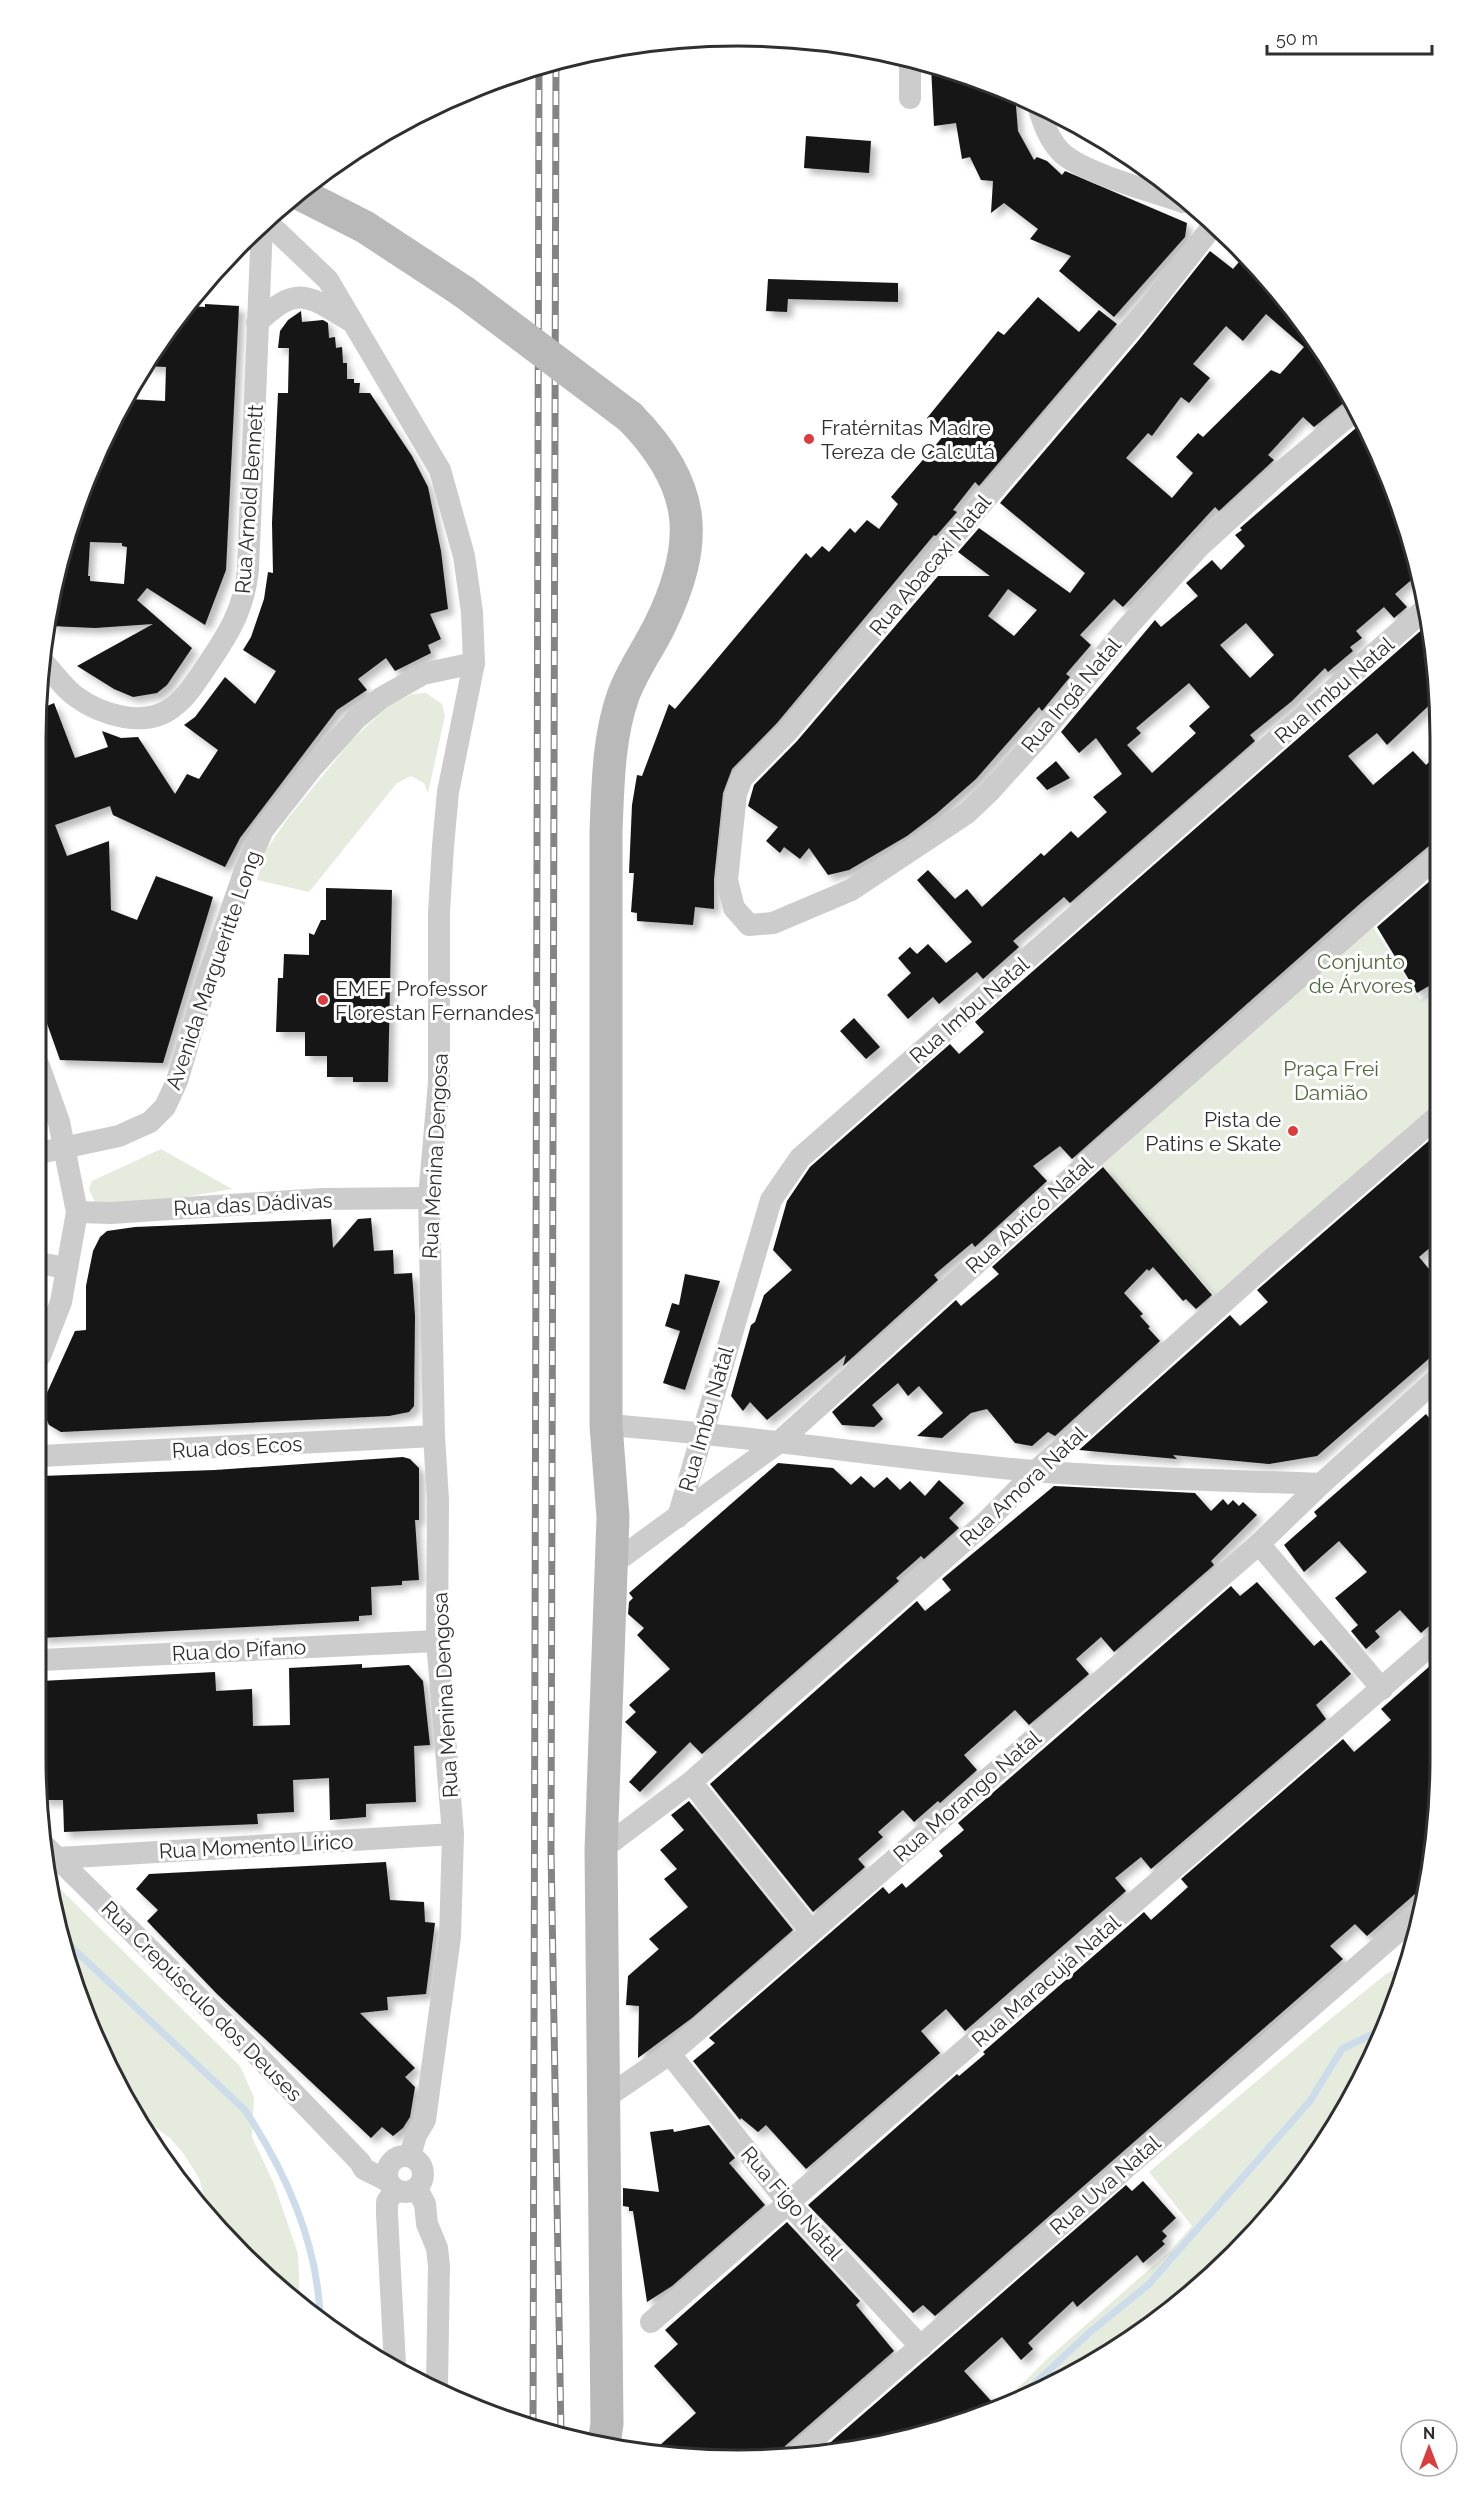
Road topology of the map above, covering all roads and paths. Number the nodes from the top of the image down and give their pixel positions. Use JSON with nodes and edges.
{"nodes":[{"id":1,"x":910,"y":68,"type":"edge"},
{"id":2,"x":910,"y":98,"type":"dead end"},
{"id":3,"x":1041,"y":116,"type":"edge"},
{"id":4,"x":307,"y":197,"type":"edge"},
{"id":5,"x":1170,"y":197,"type":"edge"},
{"id":6,"x":272,"y":227,"type":"edge"},
{"id":7,"x":1209,"y":231,"type":"edge"},
{"id":8,"x":261,"y":237,"type":"edge"},
{"id":9,"x":350,"y":321,"type":"junction"},
{"id":10,"x":257,"y":323,"type":"junction"},
{"id":11,"x":1350,"y":415,"type":"edge"},
{"id":12,"x":1419,"y":614,"type":"edge"},
{"id":13,"x":474,"y":663,"type":"junction"},
{"id":14,"x":50,"y":669,"type":"edge"},
{"id":15,"x":1430,"y":863,"type":"edge"},
{"id":16,"x":749,"y":925,"type":"joint"},
{"id":17,"x":46,"y":1088,"type":"edge"},
{"id":18,"x":1430,"y":1123,"type":"edge"},
{"id":19,"x":65,"y":1147,"type":"junction"},
{"id":20,"x":46,"y":1151,"type":"edge"},
{"id":21,"x":429,"y":1198,"type":"junction"},
{"id":22,"x":77,"y":1212,"type":"junction"},
{"id":23,"x":46,"y":1264,"type":"edge"},
{"id":24,"x":65,"y":1268,"type":"junction"},
{"id":25,"x":46,"y":1341,"type":"edge"},
{"id":26,"x":1430,"y":1385,"type":"edge"},
{"id":27,"x":606,"y":1425,"type":"junction"},
{"id":28,"x":702,"y":1432,"type":"junction"},
{"id":29,"x":434,"y":1436,"type":"junction"},
{"id":30,"x":777,"y":1443,"type":"junction"},
{"id":31,"x":46,"y":1456,"type":"edge"},
{"id":32,"x":1036,"y":1471,"type":"junction"},
{"id":33,"x":1321,"y":1484,"type":"junction"},
{"id":34,"x":678,"y":1517,"type":"junction"},
{"id":35,"x":1259,"y":1544,"type":"junction"},
{"id":36,"x":611,"y":1565,"type":"junction"},
{"id":37,"x":437,"y":1641,"type":"junction"},
{"id":38,"x":1430,"y":1646,"type":"edge"},
{"id":39,"x":46,"y":1660,"type":"edge"},
{"id":40,"x":1382,"y":1689,"type":"junction"},
{"id":41,"x":691,"y":1782,"type":"junction"},
{"id":42,"x":453,"y":1834,"type":"junction"},
{"id":43,"x":52,"y":1850,"type":"edge"},
{"id":44,"x":601,"y":1850,"type":"junction"},
{"id":45,"x":53,"y":1853,"type":"edge"},
{"id":46,"x":1411,"y":1920,"type":"edge"},
{"id":47,"x":811,"y":1931,"type":"junction"},
{"id":48,"x":670,"y":2054,"type":"junction"},
{"id":49,"x":605,"y":2098,"type":"junction"},
{"id":50,"x":403,"y":2176,"type":"junction"},
{"id":51,"x":789,"y":2204,"type":"junction"},
{"id":52,"x":651,"y":2322,"type":"dead end"},
{"id":53,"x":921,"y":2347,"type":"junction"},
{"id":54,"x":395,"y":2358,"type":"edge"},
{"id":55,"x":437,"y":2380,"type":"edge"},
{"id":56,"x":608,"y":2437,"type":"edge"},
{"id":57,"x":806,"y":2446,"type":"edge"}],
"edges":[{"from":1,"to":2,"type":"street"},
{"from":3,"to":5,"type":"street"},
{"from":4,"to":27,"type":"street","bridge":true},
{"from":6,"to":9,"type":"street","name":"Rua Menina Dengosa"},
{"from":7,"to":16,"type":"street","name":"Rua Abacaxi Natal"},
{"from":8,"to":10,"type":"street","name":"Rua Arnold Bennett"},
{"from":9,"to":10,"type":"street"},
{"from":9,"to":13,"type":"street","name":"Rua Menina Dengosa"},
{"from":10,"to":14,"type":"street","name":"Rua Arnold Bennett"},
{"from":11,"to":16,"type":"street","name":"Rua Ingá Natal"},
{"from":12,"to":28,"type":"street","name":"Rua Imbu Natal"},
{"from":13,"to":19,"type":"street","name":"Avenida Margueritte Long"},
{"from":13,"to":21,"type":"street","name":"Rua Menina Dengosa"},
{"from":15,"to":30,"type":"street","name":"Rua Abricó Natal"},
{"from":17,"to":19,"type":"street"},
{"from":18,"to":32,"type":"street","name":"Rua Amora Natal"},
{"from":19,"to":20,"type":"street","name":"Avenida Margueritte Long"},
{"from":19,"to":22,"type":"street"},
{"from":21,"to":22,"type":"street","name":"Rua das Dádivas"},
{"from":21,"to":29,"type":"street","name":"Rua Menina Dengosa"},
{"from":22,"to":24,"type":"street"},
{"from":23,"to":24,"type":"street"},
{"from":24,"to":25,"type":"street"},
{"from":26,"to":33,"type":"street","name":"Rua Morango Natal"},
{"from":27,"to":28,"type":"street"},
{"from":27,"to":36,"type":"street"},
{"from":28,"to":30,"type":"street"},
{"from":28,"to":34,"type":"street","name":"Rua Imbu Natal"},
{"from":29,"to":31,"type":"street","name":"Rua dos Ecos"},
{"from":29,"to":37,"type":"street","name":"Rua Menina Dengosa"},
{"from":30,"to":32,"type":"street"},
{"from":30,"to":34,"type":"street","name":"Rua Abricó Natal"},
{"from":32,"to":33,"type":"street"},
{"from":32,"to":41,"type":"street","name":"Rua Amora Natal"},
{"from":33,"to":35,"type":"street","name":"Rua Morango Natal"},
{"from":34,"to":36,"type":"street","name":"Rua Abricó Natal"},
{"from":35,"to":40,"type":"street"},
{"from":35,"to":47,"type":"street","name":"Rua Morango Natal"},
{"from":36,"to":44,"type":"street"},
{"from":37,"to":39,"type":"street","name":"Rua do Pífano"},
{"from":37,"to":42,"type":"street","name":"Rua Menina Dengosa"},
{"from":38,"to":40,"type":"street","name":"Rua Maracujá Natal"},
{"from":40,"to":51,"type":"street","name":"Rua Maracujá Natal"},
{"from":41,"to":44,"type":"street","name":"Rua Amora Natal"},
{"from":41,"to":47,"type":"street"},
{"from":42,"to":43,"type":"street","name":"Rua Momento Lírico"},
{"from":42,"to":50,"type":"street","name":"Rua Menina Dengosa"},
{"from":44,"to":49,"type":"street"},
{"from":45,"to":50,"type":"street","name":"Rua Crepúsculo dos Deuses"},
{"from":46,"to":53,"type":"street","name":"Rua Uva Natal"},
{"from":47,"to":48,"type":"street","name":"Rua Morango Natal"},
{"from":48,"to":49,"type":"street","name":"Rua Morango Natal"},
{"from":48,"to":51,"type":"street","name":"Rua Figo Natal"},
{"from":49,"to":56,"type":"street"},
{"from":50,"to":54,"type":"street"},
{"from":50,"to":55,"type":"street"},
{"from":51,"to":52,"type":"street","name":"Rua Maracujá Natal"},
{"from":51,"to":53,"type":"street","name":"Rua Figo Natal"},
{"from":53,"to":57,"type":"street","name":"Rua Uva Natal"}]}
